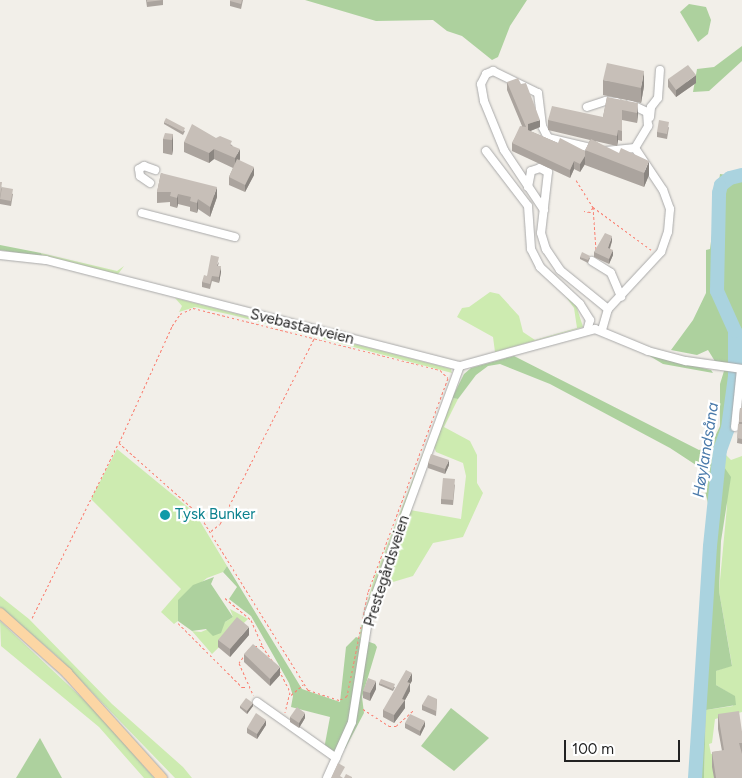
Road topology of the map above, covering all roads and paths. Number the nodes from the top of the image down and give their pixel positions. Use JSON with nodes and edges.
{"nodes":[{"id":1,"x":660,"y":70,"type":"dead end"},
{"id":2,"x":587,"y":106,"type":"dead end"},
{"id":3,"x":650,"y":119,"type":"junction"},
{"id":4,"x":635,"y":148,"type":"junction"},
{"id":5,"x":486,"y":151,"type":"dead end"},
{"id":6,"x":634,"y":163,"type":"edge"},
{"id":7,"x":155,"y":170,"type":"dead end"},
{"id":8,"x":653,"y":172,"type":"junction"},
{"id":9,"x":576,"y":180,"type":"dead end"},
{"id":10,"x":150,"y":183,"type":"dead end"},
{"id":11,"x":528,"y":187,"type":"junction"},
{"id":12,"x":547,"y":205,"type":"junction"},
{"id":13,"x":593,"y":207,"type":"junction"},
{"id":14,"x":584,"y":211,"type":"dead end"},
{"id":15,"x":142,"y":213,"type":"dead end"},
{"id":16,"x":235,"y":237,"type":"dead end"},
{"id":17,"x":596,"y":250,"type":"edge"},
{"id":18,"x":0,"y":255,"type":"edge"},
{"id":19,"x":659,"y":255,"type":"junction"},
{"id":20,"x":592,"y":261,"type":"dead end"},
{"id":21,"x":621,"y":297,"type":"junction"},
{"id":22,"x":608,"y":309,"type":"junction"},
{"id":23,"x":602,"y":330,"type":"junction"},
{"id":24,"x":586,"y":331,"type":"junction"},
{"id":25,"x":314,"y":339,"type":"junction"},
{"id":26,"x":460,"y":366,"type":"junction"},
{"id":27,"x":741,"y":369,"type":"edge"},
{"id":28,"x":735,"y":427,"type":"dead end"},
{"id":29,"x":119,"y":443,"type":"junction"},
{"id":30,"x":210,"y":532,"type":"junction"},
{"id":31,"x":225,"y":598,"type":"dead end"},
{"id":32,"x":0,"y":614,"type":"edge"},
{"id":33,"x":32,"y":618,"type":"dead end"},
{"id":34,"x":178,"y":623,"type":"dead end"},
{"id":35,"x":262,"y":646,"type":"junction"},
{"id":36,"x":304,"y":684,"type":"junction"},
{"id":37,"x":246,"y":687,"type":"junction"},
{"id":38,"x":290,"y":696,"type":"junction"},
{"id":39,"x":258,"y":702,"type":"joint"},
{"id":40,"x":355,"y":708,"type":"junction"},
{"id":41,"x":414,"y":710,"type":"dead end"},
{"id":42,"x":280,"y":720,"type":"junction"},
{"id":43,"x":336,"y":758,"type":"junction"},
{"id":44,"x":162,"y":778,"type":"edge"},
{"id":45,"x":327,"y":778,"type":"edge"}],
"edges":[{"from":1,"to":3,"type":"street"},
{"from":2,"to":3,"type":"street"},
{"from":3,"to":4,"type":"street"},
{"from":4,"to":8,"type":"street"},
{"from":4,"to":11,"type":"street"},
{"from":5,"to":24,"type":"street"},
{"from":6,"to":8,"type":"street"},
{"from":7,"to":10,"type":"street"},
{"from":8,"to":19,"type":"street"},
{"from":9,"to":13,"type":"path"},
{"from":11,"to":12,"type":"street"},
{"from":11,"to":12,"type":"street"},
{"from":12,"to":22,"type":"street"},
{"from":13,"to":14,"type":"path"},
{"from":13,"to":17,"type":"path"},
{"from":13,"to":19,"type":"path"},
{"from":15,"to":16,"type":"street"},
{"from":18,"to":26,"type":"street","name":"Svebastadveien"},
{"from":19,"to":21,"type":"street"},
{"from":20,"to":21,"type":"street"},
{"from":21,"to":22,"type":"street"},
{"from":22,"to":23,"type":"street"},
{"from":23,"to":24,"type":"street","name":"Svebastadveien"},
{"from":23,"to":27,"type":"street","name":"Svebastadveien"},
{"from":24,"to":26,"type":"street","name":"Svebastadveien"},
{"from":25,"to":29,"type":"path"},
{"from":25,"to":30,"type":"path"},
{"from":25,"to":36,"type":"path"},
{"from":26,"to":40,"type":"street","name":"Prestegårdsveien"},
{"from":27,"to":28,"type":"street"},
{"from":29,"to":30,"type":"path"},
{"from":29,"to":33,"type":"path"},
{"from":30,"to":36,"type":"path"},
{"from":31,"to":35,"type":"path"},
{"from":32,"to":44,"type":"main road"},
{"from":34,"to":37,"type":"path"},
{"from":35,"to":37,"type":"path"},
{"from":35,"to":38,"type":"path"},
{"from":36,"to":38,"type":"path"},
{"from":37,"to":39,"type":"path"},
{"from":38,"to":42,"type":"path"},
{"from":39,"to":42,"type":"street"},
{"from":40,"to":41,"type":"path"},
{"from":40,"to":43,"type":"street","name":"Prestegårdsveien"},
{"from":42,"to":43,"type":"street"},
{"from":43,"to":45,"type":"street","name":"Prestegårdsveien"}]}
